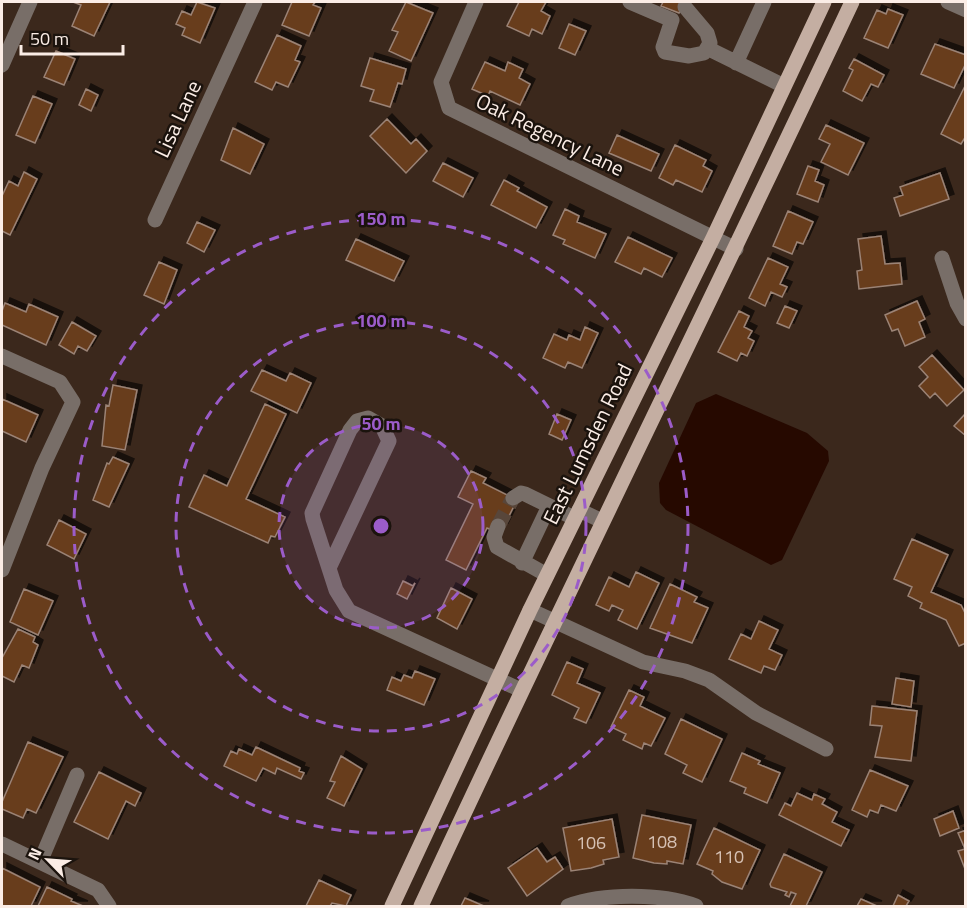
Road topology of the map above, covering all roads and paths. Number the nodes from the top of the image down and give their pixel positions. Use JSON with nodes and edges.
{"nodes":[{"id":1,"x":30,"y":2,"type":"edge"},
{"id":2,"x":255,"y":2,"type":"edge"},
{"id":3,"x":476,"y":2,"type":"edge"},
{"id":4,"x":764,"y":2,"type":"edge"},
{"id":5,"x":824,"y":2,"type":"edge"},
{"id":6,"x":852,"y":2,"type":"edge"},
{"id":7,"x":948,"y":2,"type":"edge"},
{"id":8,"x":641,"y":3,"type":"edge"},
{"id":9,"x":966,"y":10,"type":"edge"},
{"id":10,"x":672,"y":21,"type":"junction"},
{"id":11,"x":707,"y":48,"type":"junction"},
{"id":12,"x":736,"y":63,"type":"junction"},
{"id":13,"x":2,"y":64,"type":"edge"},
{"id":14,"x":784,"y":86,"type":"junction"},
{"id":15,"x":155,"y":220,"type":"dead end"},
{"id":16,"x":712,"y":238,"type":"junction"},
{"id":17,"x":736,"y":249,"type":"junction"},
{"id":18,"x":942,"y":258,"type":"dead end"},
{"id":19,"x":966,"y":319,"type":"edge"},
{"id":20,"x":2,"y":356,"type":"edge"},
{"id":21,"x":513,"y":498,"type":"dead end"},
{"id":22,"x":549,"y":506,"type":"junction"},
{"id":23,"x":577,"y":514,"type":"junction"},
{"id":24,"x":602,"y":521,"type":"junction"},
{"id":25,"x":498,"y":526,"type":"tunnel mouth"},
{"id":26,"x":522,"y":562,"type":"junction"},
{"id":27,"x":2,"y":567,"type":"edge"},
{"id":28,"x":329,"y":568,"type":"junction"},
{"id":29,"x":547,"y":575,"type":"junction"},
{"id":30,"x":530,"y":610,"type":"junction"},
{"id":31,"x":553,"y":621,"type":"junction"},
{"id":32,"x":500,"y":674,"type":"junction"},
{"id":33,"x":524,"y":685,"type":"junction"},
{"id":34,"x":826,"y":749,"type":"dead end"},
{"id":35,"x":77,"y":775,"type":"dead end"},
{"id":36,"x":2,"y":844,"type":"edge"},
{"id":37,"x":40,"y":862,"type":"junction"},
{"id":38,"x":110,"y":906,"type":"edge"},
{"id":39,"x":392,"y":906,"type":"edge"},
{"id":40,"x":421,"y":906,"type":"edge"},
{"id":41,"x":568,"y":906,"type":"edge"},
{"id":42,"x":696,"y":906,"type":"edge"}],
"edges":[{"from":1,"to":13,"type":"street"},
{"from":2,"to":15,"type":"street","name":"Lisa Lane"},
{"from":3,"to":16,"type":"street","name":"Oak Regency Lane"},
{"from":4,"to":12,"type":"street"},
{"from":5,"to":14,"type":"main road","name":"East Lumsden Road"},
{"from":6,"to":17,"type":"main road"},
{"from":7,"to":9,"type":"street"},
{"from":8,"to":10,"type":"street"},
{"from":10,"to":11,"type":"street"},
{"from":10,"to":11,"type":"street"},
{"from":11,"to":12,"type":"street"},
{"from":12,"to":14,"type":"street"},
{"from":14,"to":16,"type":"main road","name":"East Lumsden Road"},
{"from":16,"to":17,"type":"street","name":"Oak Regency Lane"},
{"from":16,"to":23,"type":"main road","name":"East Lumsden Road"},
{"from":17,"to":24,"type":"main road"},
{"from":18,"to":19,"type":"street"},
{"from":20,"to":27,"type":"street"},
{"from":21,"to":22,"type":"street"},
{"from":22,"to":23,"type":"street"},
{"from":22,"to":26,"type":"street"},
{"from":23,"to":24,"type":"street"},
{"from":23,"to":29,"type":"main road","name":"East Lumsden Road"},
{"from":24,"to":31,"type":"main road"},
{"from":25,"to":26,"type":"street"},
{"from":26,"to":29,"type":"street"},
{"from":28,"to":28,"type":"street"},
{"from":28,"to":32,"type":"street"},
{"from":29,"to":30,"type":"main road","name":"East Lumsden Road"},
{"from":30,"to":31,"type":"street"},
{"from":30,"to":32,"type":"main road","name":"East Lumsden Road"},
{"from":31,"to":33,"type":"main road"},
{"from":31,"to":34,"type":"street"},
{"from":32,"to":33,"type":"street"},
{"from":32,"to":39,"type":"main road","name":"East Lumsden Road"},
{"from":33,"to":40,"type":"main road"},
{"from":35,"to":37,"type":"street"},
{"from":36,"to":37,"type":"street"},
{"from":37,"to":38,"type":"street"},
{"from":41,"to":42,"type":"street"}]}
